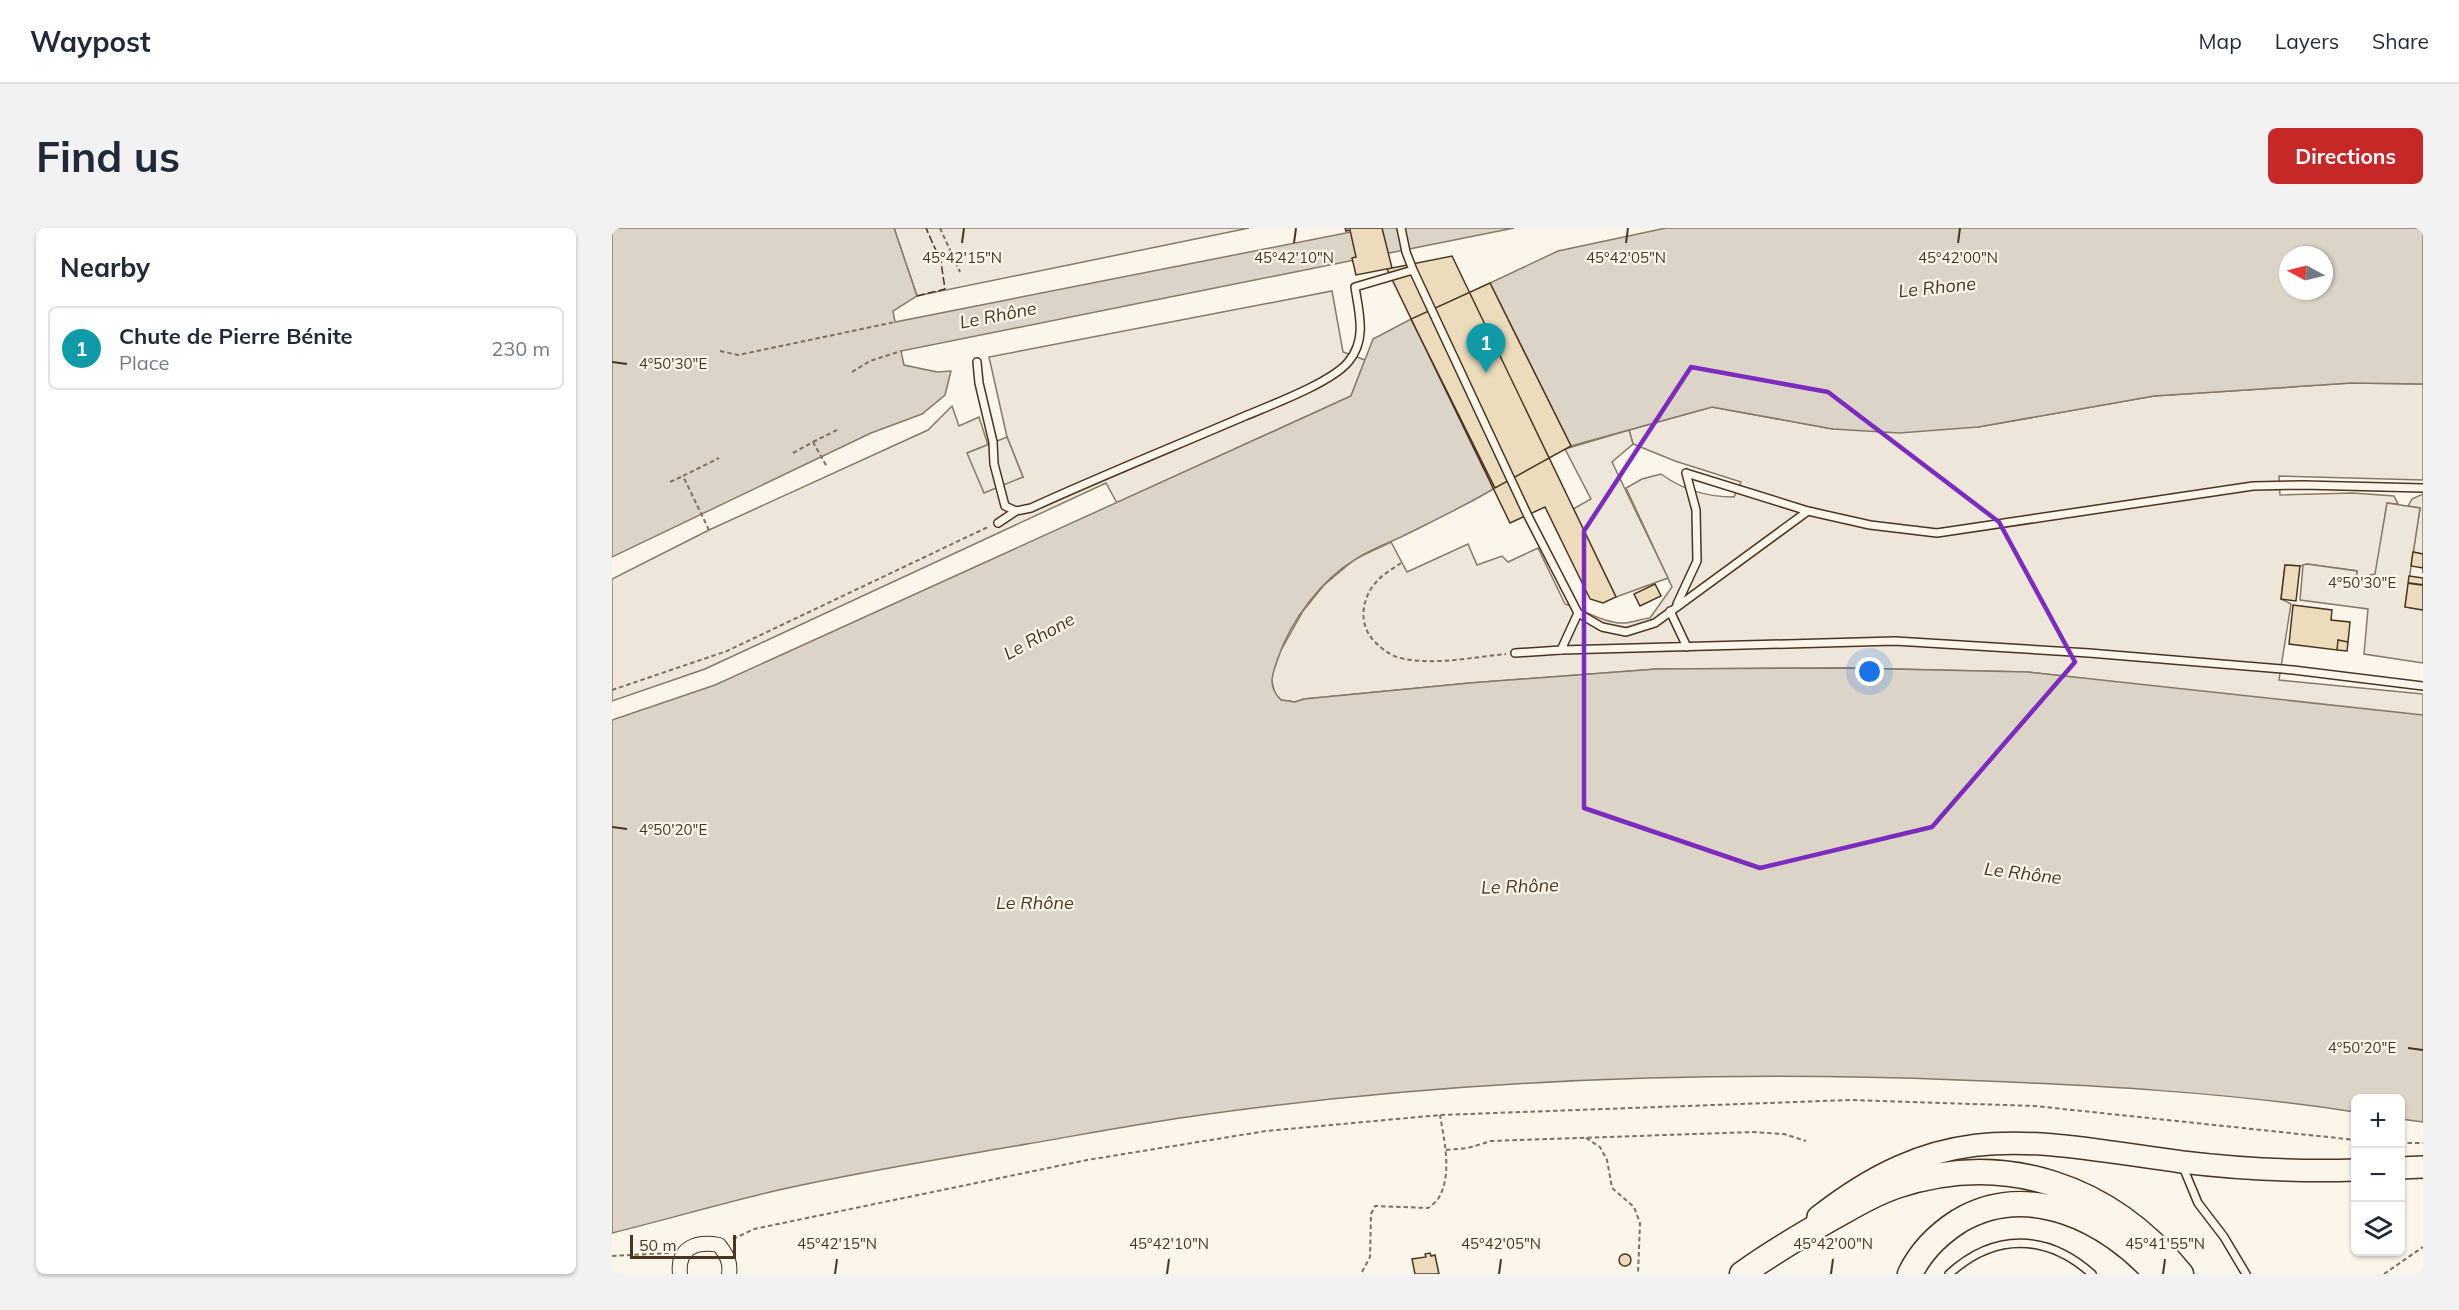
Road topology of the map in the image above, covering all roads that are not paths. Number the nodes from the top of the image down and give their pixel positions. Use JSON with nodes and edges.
{"nodes":[{"id":1,"x":1401,"y":228,"type":"edge"},
{"id":2,"x":1413,"y":270,"type":"junction"},
{"id":3,"x":977,"y":362,"type":"dead end"},
{"id":4,"x":2423,"y":488,"type":"edge"},
{"id":5,"x":1808,"y":511,"type":"junction"},
{"id":6,"x":1016,"y":512,"type":"junction"},
{"id":7,"x":998,"y":523,"type":"road end"},
{"id":8,"x":1673,"y":608,"type":"junction"},
{"id":9,"x":1578,"y":613,"type":"junction"},
{"id":10,"x":1626,"y":632,"type":"junction"},
{"id":11,"x":1687,"y":647,"type":"junction"},
{"id":12,"x":1624,"y":648,"type":"junction"},
{"id":13,"x":1561,"y":650,"type":"junction"},
{"id":14,"x":1515,"y":653,"type":"road end"},
{"id":15,"x":2423,"y":686,"type":"edge"},
{"id":16,"x":2180,"y":1162,"type":"junction"},
{"id":17,"x":2423,"y":1167,"type":"edge"},
{"id":18,"x":2405,"y":1168,"type":"edge"},
{"id":19,"x":2351,"y":1170,"type":"edge"},
{"id":20,"x":1777,"y":1249,"type":"junction"},
{"id":21,"x":680,"y":1274,"type":"edge"},
{"id":22,"x":729,"y":1274,"type":"edge"},
{"id":23,"x":1742,"y":1274,"type":"edge"},
{"id":24,"x":1910,"y":1274,"type":"edge"},
{"id":25,"x":1949,"y":1274,"type":"edge"},
{"id":26,"x":2092,"y":1274,"type":"edge"},
{"id":27,"x":2156,"y":1274,"type":"edge"},
{"id":28,"x":2181,"y":1274,"type":"edge"},
{"id":29,"x":2246,"y":1274,"type":"edge"}],
"edges":[{"from":1,"to":2,"type":"lane"},
{"from":2,"to":6,"type":"lane"},
{"from":2,"to":9,"type":"lane"},
{"from":3,"to":6,"type":"lane"},
{"from":4,"to":5,"type":"lane"},
{"from":5,"to":8,"type":"lane"},
{"from":5,"to":8,"type":"lane"},
{"from":6,"to":7,"type":"lane"},
{"from":8,"to":10,"type":"lane"},
{"from":8,"to":11,"type":"lane"},
{"from":9,"to":10,"type":"lane"},
{"from":9,"to":13,"type":"lane"},
{"from":10,"to":12,"type":"lane"},
{"from":11,"to":12,"type":"lane"},
{"from":11,"to":15,"type":"lane"},
{"from":12,"to":13,"type":"lane"},
{"from":13,"to":14,"type":"lane"},
{"from":16,"to":19,"type":"highway"},
{"from":16,"to":20,"type":"highway"},
{"from":16,"to":29,"type":"lane"},
{"from":17,"to":18,"type":"highway"},
{"from":20,"to":23,"type":"highway"},
{"from":20,"to":28,"type":"highway"},
{"from":21,"to":22,"type":"street"},
{"from":24,"to":27,"type":"highway"},
{"from":25,"to":26,"type":"lane"}]}
